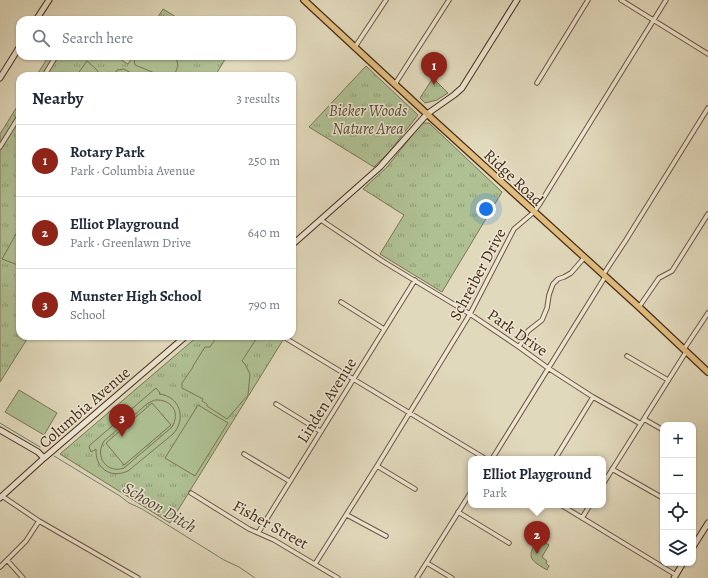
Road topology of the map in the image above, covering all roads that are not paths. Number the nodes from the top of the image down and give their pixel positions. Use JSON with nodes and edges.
{"nodes":[{"id":1,"x":49,"y":0,"type":"edge"},
{"id":2,"x":304,"y":0,"type":"edge"},
{"id":3,"x":386,"y":0,"type":"edge"},
{"id":4,"x":448,"y":0,"type":"edge"},
{"id":5,"x":517,"y":0,"type":"edge"},
{"id":6,"x":588,"y":0,"type":"edge"},
{"id":7,"x":621,"y":0,"type":"edge"},
{"id":8,"x":666,"y":0,"type":"edge"},
{"id":9,"x":39,"y":16,"type":"edge"},
{"id":10,"x":653,"y":20,"type":"junction"},
{"id":11,"x":356,"y":47,"type":"junction"},
{"id":12,"x":16,"y":52,"type":"edge"},
{"id":13,"x":708,"y":54,"type":"edge"},
{"id":14,"x":54,"y":60,"type":"edge"},
{"id":15,"x":46,"y":72,"type":"edge"},
{"id":16,"x":0,"y":78,"type":"edge"},
{"id":17,"x":537,"y":83,"type":"dead end"},
{"id":18,"x":395,"y":84,"type":"junction"},
{"id":19,"x":708,"y":108,"type":"edge"},
{"id":20,"x":427,"y":114,"type":"junction"},
{"id":21,"x":16,"y":121,"type":"edge"},
{"id":22,"x":0,"y":147,"type":"edge"},
{"id":23,"x":534,"y":212,"type":"junction"},
{"id":24,"x":708,"y":214,"type":"edge"},
{"id":25,"x":321,"y":220,"type":"junction"},
{"id":26,"x":296,"y":242,"type":"edge"},
{"id":27,"x":584,"y":258,"type":"junction"},
{"id":28,"x":604,"y":276,"type":"junction"},
{"id":29,"x":414,"y":280,"type":"junction"},
{"id":30,"x":341,"y":302,"type":"dead end"},
{"id":31,"x":639,"y":308,"type":"junction"},
{"id":32,"x":708,"y":313,"type":"edge"},
{"id":33,"x":470,"y":314,"type":"junction"},
{"id":34,"x":384,"y":329,"type":"junction"},
{"id":35,"x":181,"y":340,"type":"edge"},
{"id":36,"x":289,"y":340,"type":"edge"},
{"id":37,"x":519,"y":347,"type":"junction"},
{"id":38,"x":685,"y":351,"type":"junction"},
{"id":39,"x":627,"y":356,"type":"dead end"},
{"id":40,"x":548,"y":368,"type":"junction"},
{"id":41,"x":708,"y":372,"type":"edge"},
{"id":42,"x":353,"y":379,"type":"junction"},
{"id":43,"x":668,"y":380,"type":"junction"},
{"id":44,"x":593,"y":397,"type":"junction"},
{"id":45,"x":276,"y":404,"type":"dead end"},
{"id":46,"x":410,"y":413,"type":"junction"},
{"id":47,"x":644,"y":419,"type":"junction"},
{"id":48,"x":641,"y":424,"type":"junction"},
{"id":49,"x":660,"y":428,"type":"edge"},
{"id":50,"x":0,"y":430,"type":"edge"},
{"id":51,"x":320,"y":431,"type":"junction"},
{"id":52,"x":244,"y":454,"type":"dead end"},
{"id":53,"x":481,"y":456,"type":"edge"},
{"id":54,"x":494,"y":456,"type":"edge"},
{"id":55,"x":557,"y":456,"type":"edge"},
{"id":56,"x":44,"y":458,"type":"junction"},
{"id":57,"x":377,"y":466,"type":"junction"},
{"id":58,"x":612,"y":469,"type":"junction"},
{"id":59,"x":606,"y":479,"type":"edge"},
{"id":60,"x":289,"y":481,"type":"junction"},
{"id":61,"x":415,"y":489,"type":"dead end"},
{"id":62,"x":191,"y":493,"type":"dead end"},
{"id":63,"x":660,"y":495,"type":"edge"},
{"id":64,"x":1,"y":497,"type":"edge"},
{"id":65,"x":468,"y":497,"type":"edge"},
{"id":66,"x":566,"y":508,"type":"edge"},
{"id":67,"x":588,"y":508,"type":"edge"},
{"id":68,"x":458,"y":512,"type":"junction"},
{"id":69,"x":347,"y":515,"type":"junction"},
{"id":70,"x":582,"y":518,"type":"junction"},
{"id":71,"x":39,"y":521,"type":"junction"},
{"id":72,"x":708,"y":523,"type":"edge"},
{"id":73,"x":258,"y":532,"type":"junction"},
{"id":74,"x":386,"y":536,"type":"dead end"},
{"id":75,"x":696,"y":542,"type":"edge"},
{"id":76,"x":509,"y":543,"type":"dead end"},
{"id":77,"x":6,"y":560,"type":"junction"},
{"id":78,"x":427,"y":563,"type":"junction"},
{"id":79,"x":315,"y":564,"type":"junction"},
{"id":80,"x":681,"y":566,"type":"edge"},
{"id":81,"x":0,"y":567,"type":"edge"},
{"id":82,"x":675,"y":576,"type":"edge"},
{"id":83,"x":23,"y":578,"type":"edge"},
{"id":84,"x":138,"y":578,"type":"edge"},
{"id":85,"x":338,"y":578,"type":"edge"},
{"id":86,"x":417,"y":578,"type":"edge"},
{"id":87,"x":452,"y":578,"type":"edge"}],
"edges":[{"from":1,"to":9,"type":"street"},
{"from":2,"to":11,"type":"main road","name":"Ridge Road"},
{"from":3,"to":11,"type":"street"},
{"from":4,"to":18,"type":"street"},
{"from":5,"to":20,"type":"street"},
{"from":6,"to":17,"type":"street"},
{"from":7,"to":10,"type":"street"},
{"from":8,"to":10,"type":"street","name":"Schreiber Drive"},
{"from":10,"to":13,"type":"street"},
{"from":10,"to":23,"type":"street","name":"Schreiber Drive"},
{"from":11,"to":18,"type":"main road","name":"Ridge Road"},
{"from":12,"to":16,"type":"street"},
{"from":14,"to":15,"type":"street"},
{"from":18,"to":20,"type":"main road","name":"Ridge Road"},
{"from":19,"to":28,"type":"street"},
{"from":20,"to":23,"type":"main road","name":"Ridge Road"},
{"from":20,"to":25,"type":"street"},
{"from":21,"to":22,"type":"street"},
{"from":23,"to":27,"type":"main road","name":"Ridge Road"},
{"from":23,"to":33,"type":"street","name":"Schreiber Drive"},
{"from":24,"to":31,"type":"street"},
{"from":25,"to":26,"type":"street"},
{"from":25,"to":29,"type":"street","name":"Park Drive"},
{"from":27,"to":28,"type":"main road","name":"Ridge Road"},
{"from":27,"to":37,"type":"street"},
{"from":28,"to":31,"type":"main road","name":"Ridge Road"},
{"from":28,"to":40,"type":"street"},
{"from":29,"to":33,"type":"street","name":"Park Drive"},
{"from":29,"to":34,"type":"street","name":"Linden Avenue"},
{"from":30,"to":34,"type":"street"},
{"from":31,"to":38,"type":"main road","name":"Ridge Road"},
{"from":32,"to":38,"type":"street"},
{"from":33,"to":37,"type":"street","name":"Park Drive"},
{"from":33,"to":46,"type":"street","name":"Schreiber Drive"},
{"from":34,"to":42,"type":"street","name":"Linden Avenue"},
{"from":35,"to":56,"type":"street","name":"Columbia Avenue"},
{"from":36,"to":42,"type":"street"},
{"from":37,"to":40,"type":"street","name":"Park Drive"},
{"from":38,"to":41,"type":"main road","name":"Ridge Road"},
{"from":38,"to":43,"type":"street"},
{"from":39,"to":43,"type":"street"},
{"from":40,"to":44,"type":"street","name":"Park Drive"},
{"from":40,"to":54,"type":"street"},
{"from":42,"to":46,"type":"street"},
{"from":42,"to":51,"type":"street","name":"Linden Avenue"},
{"from":43,"to":47,"type":"street"},
{"from":44,"to":48,"type":"street","name":"Park Drive"},
{"from":44,"to":55,"type":"street"},
{"from":45,"to":51,"type":"street"},
{"from":46,"to":53,"type":"street"},
{"from":46,"to":57,"type":"street","name":"Schreiber Drive"},
{"from":47,"to":48,"type":"street"},
{"from":47,"to":49,"type":"street"},
{"from":48,"to":58,"type":"street"},
{"from":50,"to":56,"type":"street"},
{"from":51,"to":60,"type":"street","name":"Linden Avenue"},
{"from":52,"to":60,"type":"street"},
{"from":56,"to":64,"type":"street","name":"Columbia Avenue"},
{"from":57,"to":61,"type":"street"},
{"from":57,"to":69,"type":"street","name":"Schreiber Drive"},
{"from":58,"to":59,"type":"street"},
{"from":58,"to":63,"type":"street"},
{"from":60,"to":73,"type":"street","name":"Linden Avenue"},
{"from":62,"to":73,"type":"street","name":"Fisher Street"},
{"from":64,"to":71,"type":"street"},
{"from":65,"to":68,"type":"street"},
{"from":66,"to":70,"type":"street"},
{"from":67,"to":70,"type":"street"},
{"from":68,"to":76,"type":"street"},
{"from":68,"to":78,"type":"street"},
{"from":69,"to":74,"type":"street"},
{"from":69,"to":79,"type":"street","name":"Schreiber Drive"},
{"from":70,"to":82,"type":"street"},
{"from":71,"to":77,"type":"street"},
{"from":71,"to":84,"type":"street"},
{"from":72,"to":75,"type":"street"},
{"from":73,"to":79,"type":"street","name":"Fisher Street"},
{"from":77,"to":81,"type":"street"},
{"from":77,"to":83,"type":"street"},
{"from":78,"to":86,"type":"street"},
{"from":78,"to":87,"type":"street"},
{"from":79,"to":85,"type":"street","name":"Fisher Street"},
{"from":80,"to":82,"type":"street"}]}
